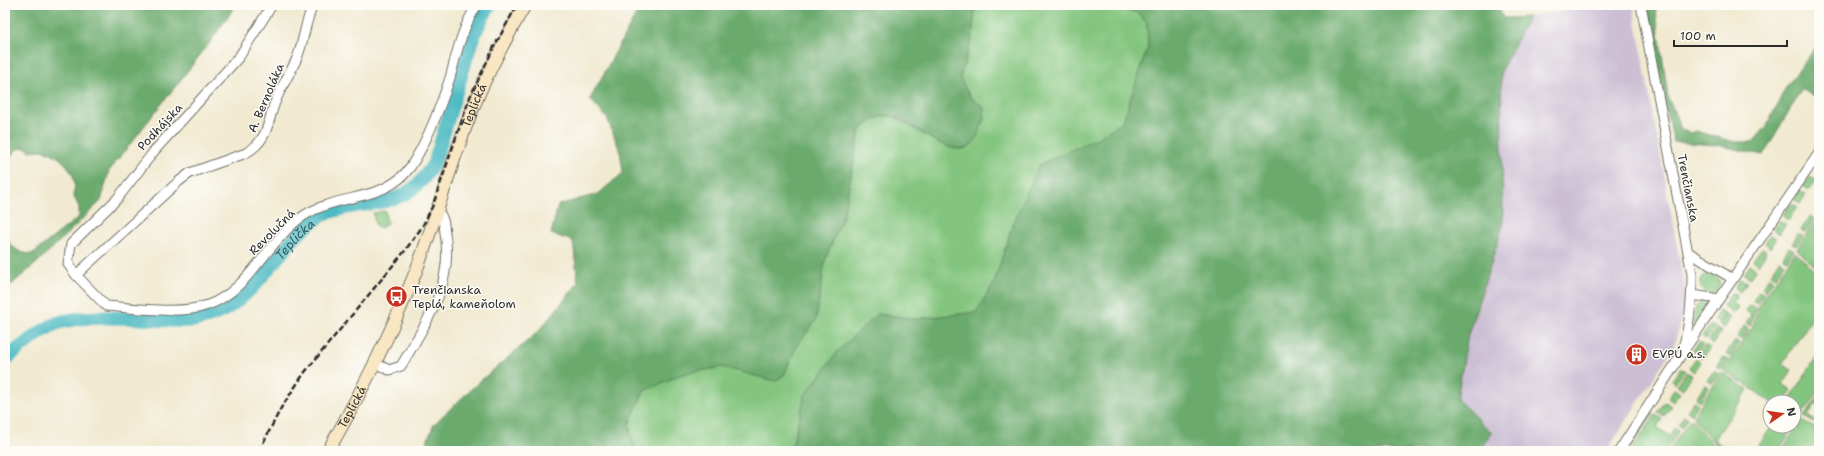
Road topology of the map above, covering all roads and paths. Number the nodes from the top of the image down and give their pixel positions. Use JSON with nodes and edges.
{"nodes":[{"id":1,"x":272,"y":5,"type":"edge"},
{"id":2,"x":313,"y":5,"type":"edge"},
{"id":3,"x":477,"y":5,"type":"edge"},
{"id":4,"x":525,"y":5,"type":"edge"},
{"id":5,"x":1641,"y":5,"type":"edge"},
{"id":6,"x":1818,"y":153,"type":"edge"},
{"id":7,"x":437,"y":211,"type":"junction"},
{"id":8,"x":1688,"y":252,"type":"junction"},
{"id":9,"x":68,"y":264,"type":"joint"},
{"id":10,"x":76,"y":275,"type":"junction"},
{"id":11,"x":1733,"y":279,"type":"junction"},
{"id":12,"x":1692,"y":295,"type":"junction"},
{"id":13,"x":1719,"y":299,"type":"junction"},
{"id":14,"x":1680,"y":357,"type":"junction"},
{"id":15,"x":375,"y":363,"type":"junction"},
{"id":16,"x":328,"y":451,"type":"edge"},
{"id":17,"x":1619,"y":451,"type":"edge"}],
"edges":[{"from":1,"to":9,"type":"street","name":"Podhájska"},
{"from":2,"to":10,"type":"street","name":"A. Bernoláka"},
{"from":3,"to":10,"type":"street","name":"Revolučná"},
{"from":4,"to":7,"type":"main road","name":"Teplická"},
{"from":5,"to":8,"type":"street","name":"Trenčianska"},
{"from":6,"to":11,"type":"street","name":"Trenčianska"},
{"from":7,"to":15,"type":"main road","name":"Teplická"},
{"from":7,"to":15,"type":"street"},
{"from":8,"to":11,"type":"street"},
{"from":8,"to":12,"type":"street","name":"Trenčianska"},
{"from":9,"to":10,"type":"street","name":"Revolučná"},
{"from":11,"to":13,"type":"street","name":"Trenčianska"},
{"from":12,"to":13,"type":"street"},
{"from":12,"to":14,"type":"street","name":"Trenčianska"},
{"from":13,"to":14,"type":"street","name":"Trenčianska"},
{"from":14,"to":17,"type":"street","name":"Trenčianska"},
{"from":15,"to":16,"type":"main road","name":"Teplická"}]}
